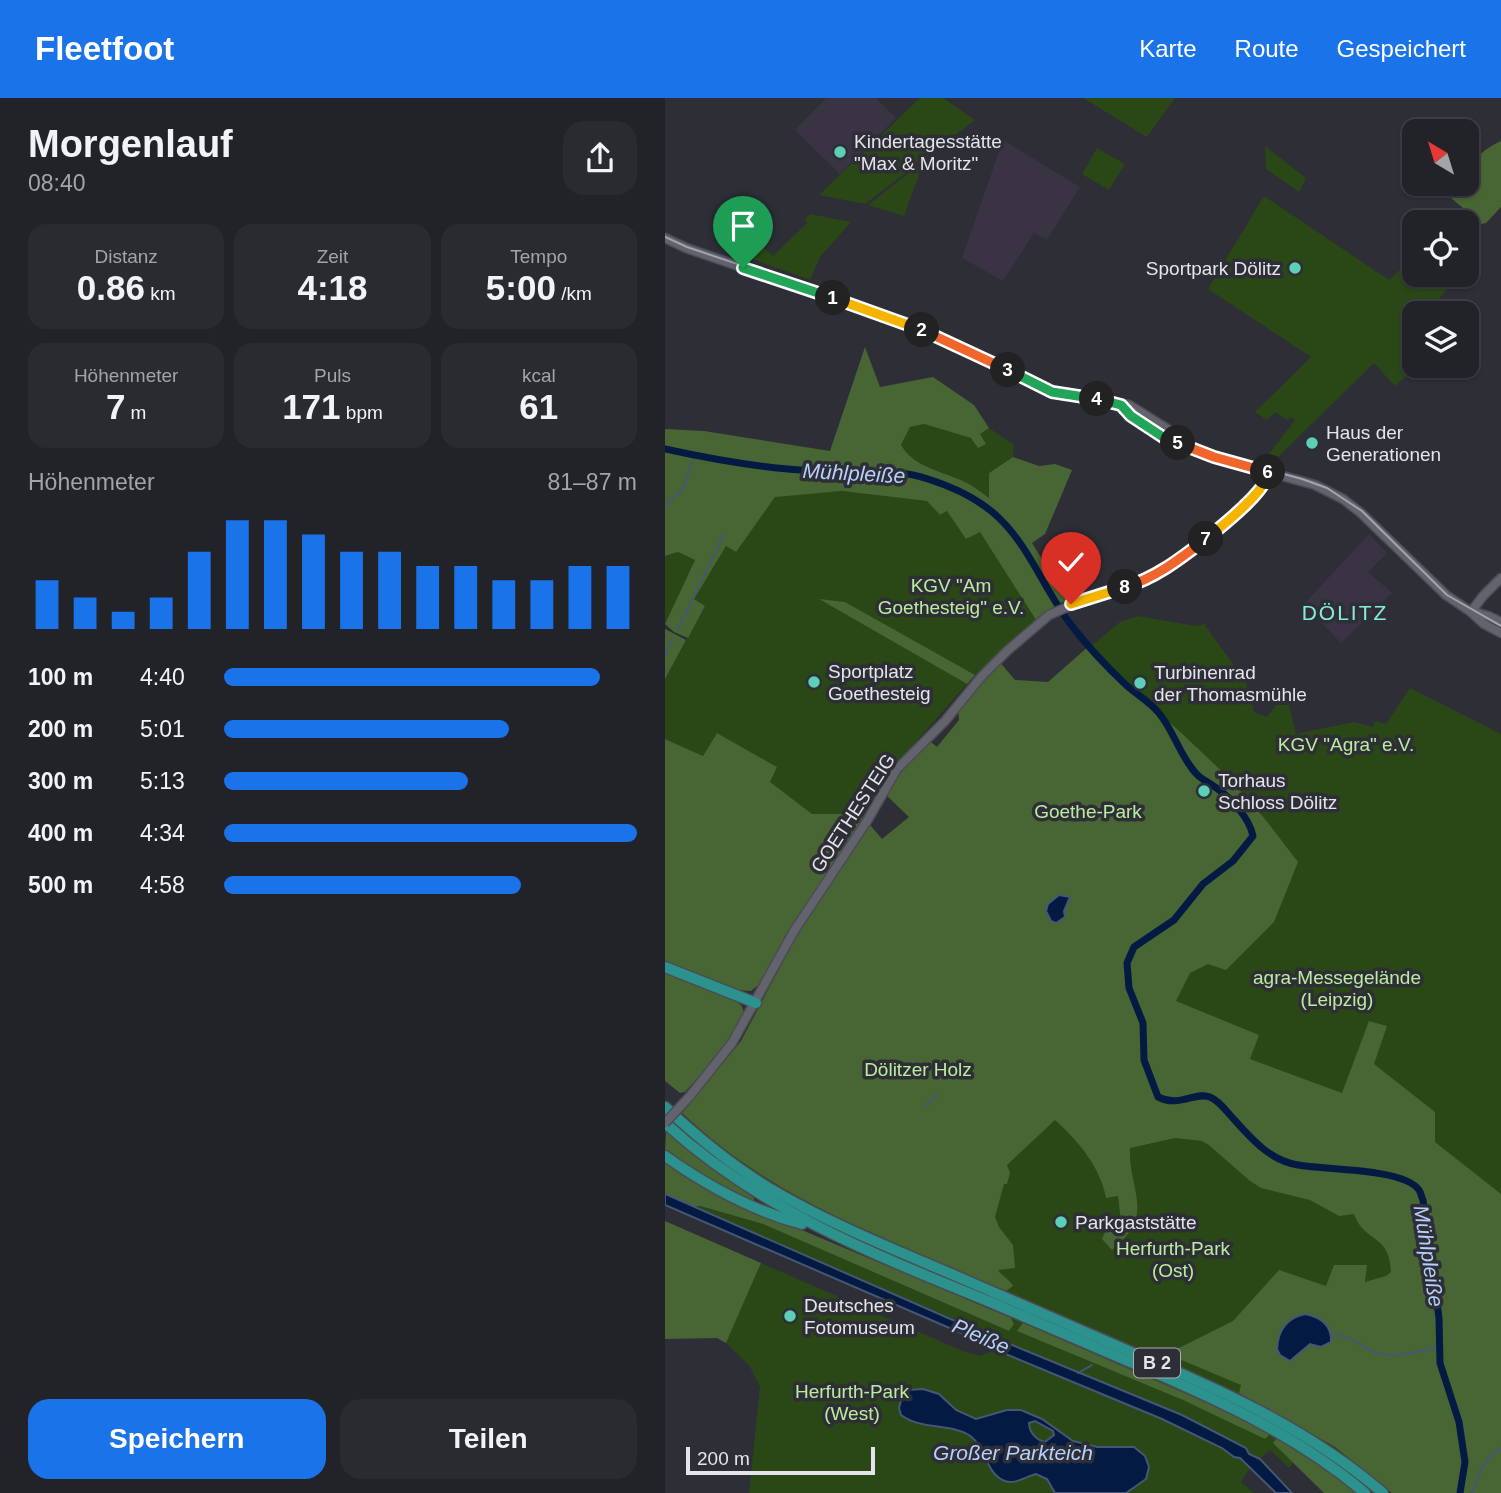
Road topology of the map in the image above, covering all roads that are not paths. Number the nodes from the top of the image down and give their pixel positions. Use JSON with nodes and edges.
{"nodes":[{"id":1,"x":665,"y":238,"type":"edge"},
{"id":2,"x":1269,"y":472,"type":"junction"},
{"id":3,"x":1501,"y":578,"type":"edge"},
{"id":4,"x":1471,"y":612,"type":"junction"},
{"id":5,"x":1501,"y":622,"type":"edge"},
{"id":6,"x":1501,"y":633,"type":"edge"},
{"id":7,"x":665,"y":967,"type":"edge"},
{"id":8,"x":756,"y":1003,"type":"junction"},
{"id":9,"x":665,"y":1107,"type":"edge"},
{"id":10,"x":665,"y":1123,"type":"edge"},
{"id":11,"x":665,"y":1156,"type":"edge"},
{"id":12,"x":821,"y":1229,"type":"junction"},
{"id":13,"x":999,"y":1300,"type":"junction"},
{"id":14,"x":1307,"y":1443,"type":"junction"},
{"id":15,"x":1365,"y":1493,"type":"edge"},
{"id":16,"x":1383,"y":1493,"type":"edge"}],
"edges":[{"from":1,"to":2,"type":"main road"},
{"from":2,"to":4,"type":"main road"},
{"from":2,"to":8,"type":"main road","name":"GOETHESTEIG"},
{"from":3,"to":4,"type":"main road"},
{"from":4,"to":5,"type":"main road"},
{"from":4,"to":6,"type":"main road"},
{"from":7,"to":8,"type":"highway"},
{"from":8,"to":10,"type":"main road","name":"GOETHESTEIG","bridge":true},
{"from":9,"to":13,"type":"highway","number":"B 2"},
{"from":10,"to":12,"type":"highway","number":"B 2"},
{"from":11,"to":12,"type":"highway"},
{"from":12,"to":13,"type":"highway","number":"B 2"},
{"from":13,"to":14,"type":"highway","number":"B 2"},
{"from":14,"to":15,"type":"highway","number":"B 2"},
{"from":14,"to":16,"type":"highway","number":"B 2"}]}
